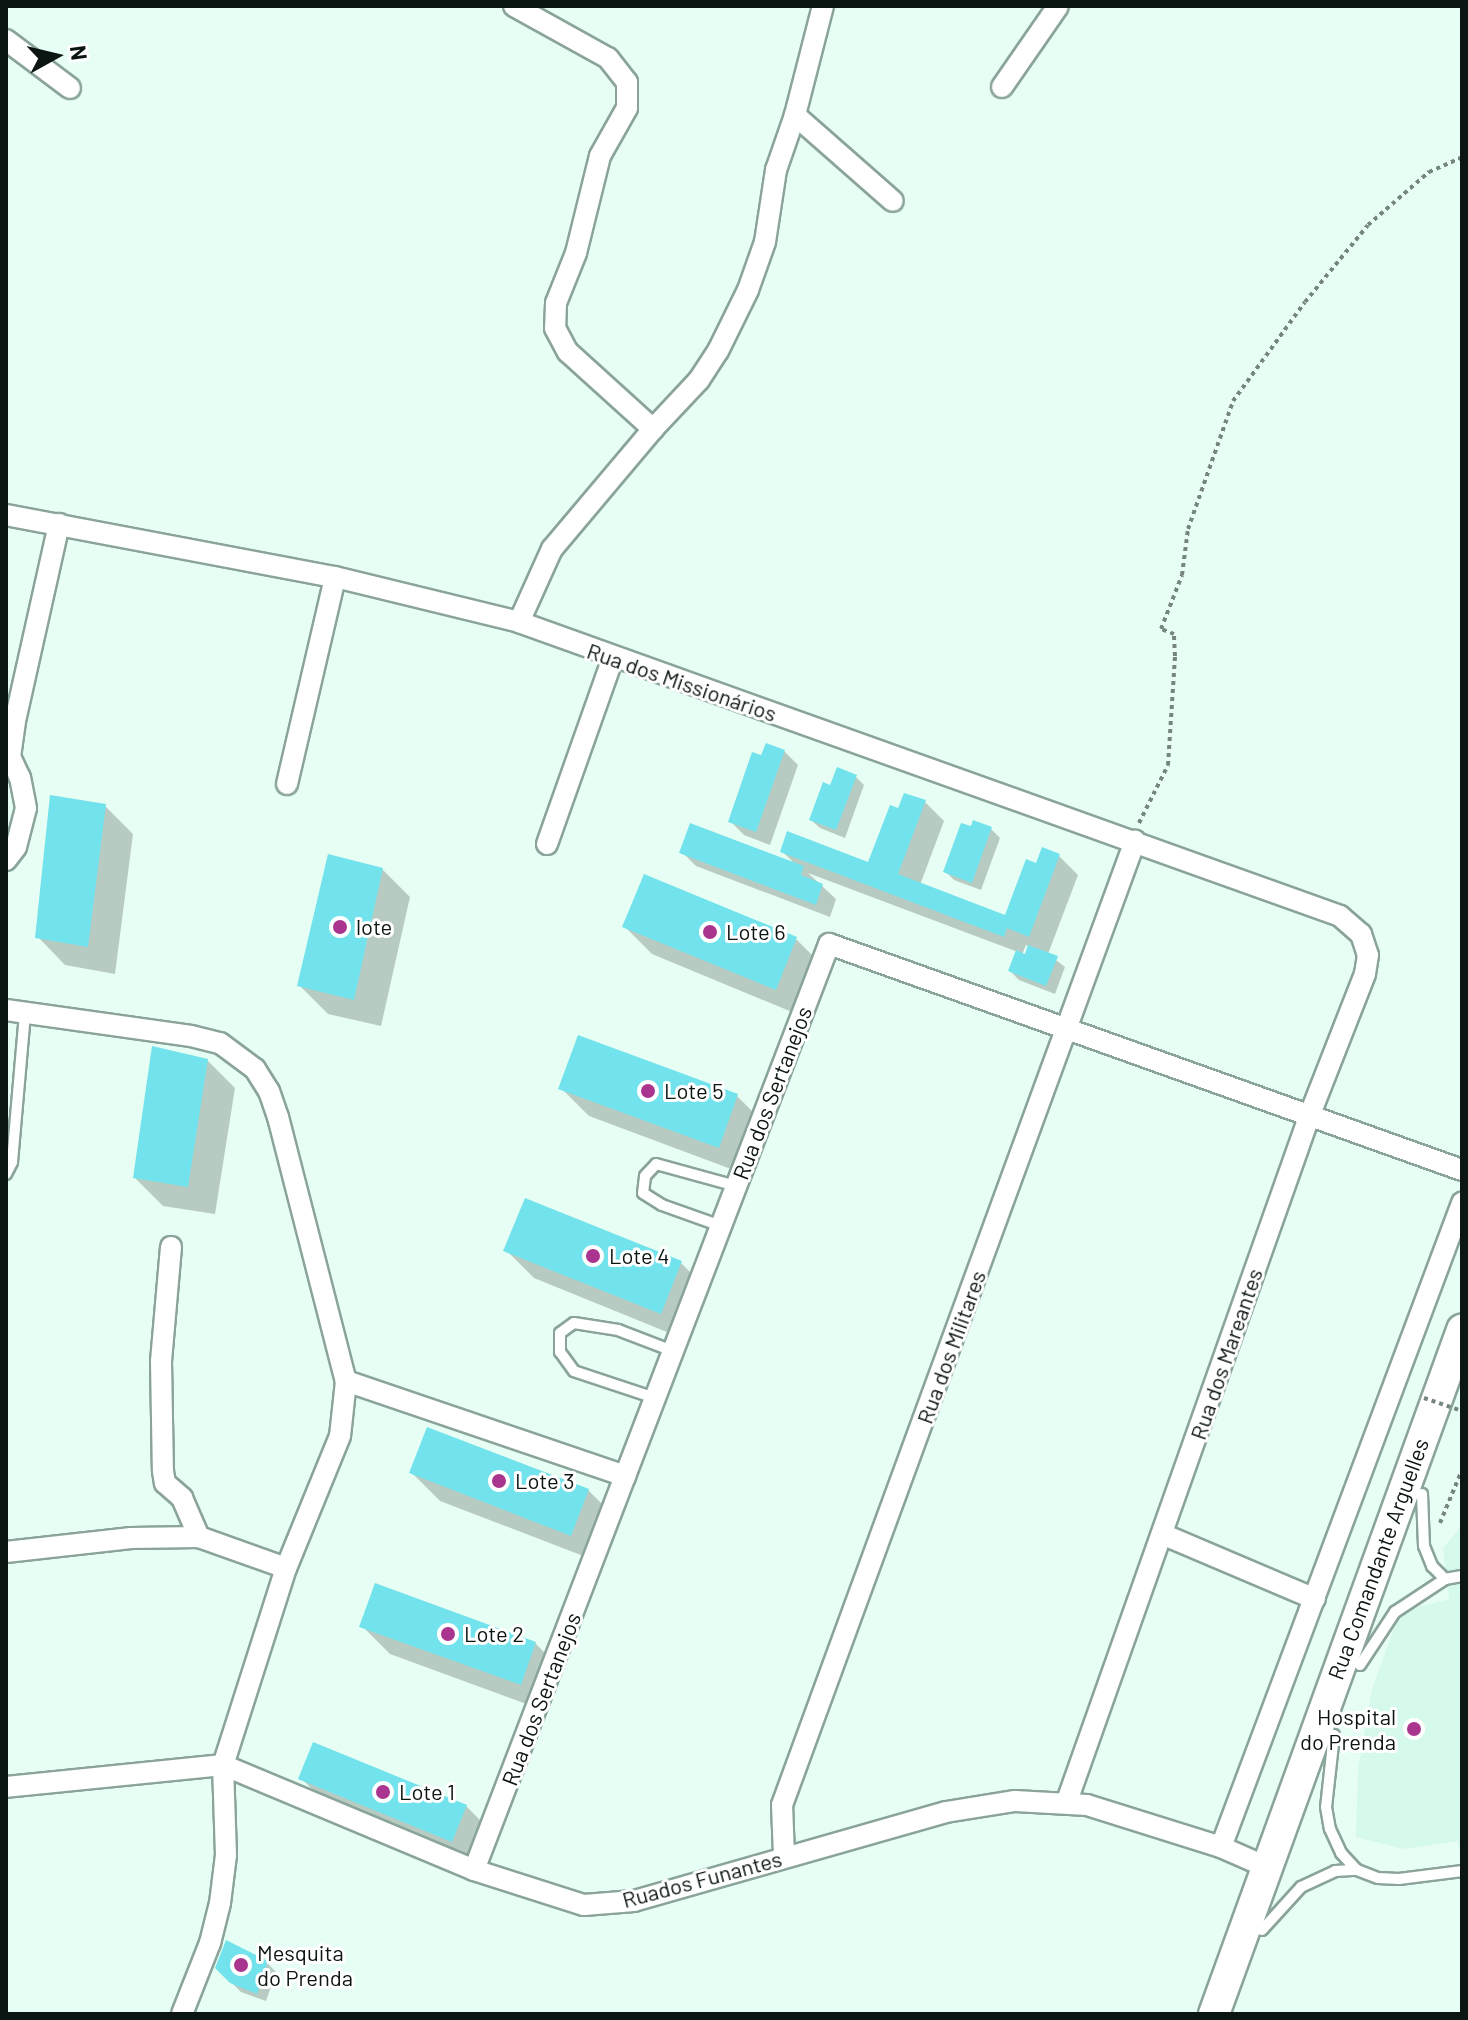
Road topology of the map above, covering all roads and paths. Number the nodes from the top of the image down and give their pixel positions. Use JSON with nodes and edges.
{"nodes":[{"id":1,"x":514,"y":6,"type":"edge"},
{"id":2,"x":823,"y":6,"type":"edge"},
{"id":3,"x":1058,"y":6,"type":"edge"},
{"id":4,"x":6,"y":40,"type":"edge"},
{"id":5,"x":1002,"y":87,"type":"dead end"},
{"id":6,"x":70,"y":88,"type":"dead end"},
{"id":7,"x":795,"y":115,"type":"junction"},
{"id":8,"x":1462,"y":157,"type":"edge"},
{"id":9,"x":893,"y":201,"type":"dead end"},
{"id":10,"x":653,"y":429,"type":"junction"},
{"id":11,"x":6,"y":515,"type":"edge"},
{"id":12,"x":59,"y":524,"type":"junction"},
{"id":13,"x":335,"y":577,"type":"junction"},
{"id":14,"x":519,"y":622,"type":"junction"},
{"id":15,"x":613,"y":658,"type":"junction"},
{"id":16,"x":8,"y":756,"type":"edge"},
{"id":17,"x":287,"y":784,"type":"dead end"},
{"id":18,"x":1134,"y":840,"type":"junction"},
{"id":19,"x":547,"y":844,"type":"dead end"},
{"id":20,"x":6,"y":860,"type":"edge"},
{"id":21,"x":1340,"y":916,"type":"joint"},
{"id":22,"x":16,"y":1011,"type":"edge"},
{"id":23,"x":1068,"y":1030,"type":"junction"},
{"id":24,"x":1309,"y":1117,"type":"junction"},
{"id":25,"x":1462,"y":1170,"type":"edge"},
{"id":26,"x":6,"y":1174,"type":"edge"},
{"id":27,"x":736,"y":1186,"type":"junction"},
{"id":28,"x":1462,"y":1203,"type":"edge"},
{"id":29,"x":721,"y":1226,"type":"junction"},
{"id":30,"x":171,"y":1247,"type":"dead end"},
{"id":31,"x":1462,"y":1330,"type":"edge"},
{"id":32,"x":673,"y":1351,"type":"junction"},
{"id":33,"x":346,"y":1381,"type":"junction"},
{"id":34,"x":1462,"y":1386,"type":"edge"},
{"id":35,"x":655,"y":1398,"type":"junction"},
{"id":36,"x":1424,"y":1398,"type":"dead end"},
{"id":37,"x":1462,"y":1411,"type":"edge"},
{"id":38,"x":1462,"y":1470,"type":"edge"},
{"id":39,"x":625,"y":1476,"type":"junction"},
{"id":40,"x":1422,"y":1494,"type":"junction"},
{"id":41,"x":1162,"y":1534,"type":"junction"},
{"id":42,"x":199,"y":1537,"type":"junction"},
{"id":43,"x":1434,"y":1537,"type":"dead end"},
{"id":44,"x":6,"y":1552,"type":"edge"},
{"id":45,"x":286,"y":1568,"type":"junction"},
{"id":46,"x":1462,"y":1576,"type":"edge"},
{"id":47,"x":1445,"y":1579,"type":"junction"},
{"id":48,"x":1315,"y":1599,"type":"junction"},
{"id":49,"x":1360,"y":1665,"type":"junction"},
{"id":50,"x":1334,"y":1735,"type":"junction"},
{"id":51,"x":223,"y":1765,"type":"junction"},
{"id":52,"x":6,"y":1787,"type":"edge"},
{"id":53,"x":1067,"y":1801,"type":"junction"},
{"id":54,"x":1221,"y":1847,"type":"junction"},
{"id":55,"x":784,"y":1856,"type":"junction"},
{"id":56,"x":1264,"y":1866,"type":"junction"},
{"id":57,"x":474,"y":1870,"type":"junction"},
{"id":58,"x":1357,"y":1870,"type":"junction"},
{"id":59,"x":1462,"y":1871,"type":"edge"},
{"id":60,"x":1262,"y":1930,"type":"junction"},
{"id":61,"x":182,"y":2014,"type":"edge"},
{"id":62,"x":1214,"y":2014,"type":"edge"},
{"id":63,"x":1232,"y":2014,"type":"edge"}],
"edges":[{"from":1,"to":10,"type":"street"},
{"from":2,"to":7,"type":"street"},
{"from":3,"to":5,"type":"street"},
{"from":4,"to":6,"type":"street"},
{"from":7,"to":9,"type":"street"},
{"from":7,"to":10,"type":"street"},
{"from":8,"to":18,"type":"path"},
{"from":10,"to":14,"type":"street"},
{"from":11,"to":12,"type":"street","name":"Rua dos Missionários"},
{"from":12,"to":13,"type":"street","name":"Rua dos Missionários"},
{"from":12,"to":16,"type":"street"},
{"from":13,"to":14,"type":"street","name":"Rua dos Missionários"},
{"from":13,"to":17,"type":"street"},
{"from":14,"to":15,"type":"street","name":"Rua dos Missionários"},
{"from":15,"to":18,"type":"street","name":"Rua dos Missionários"},
{"from":15,"to":19,"type":"street"},
{"from":16,"to":20,"type":"street"},
{"from":18,"to":21,"type":"street","name":"Rua dos Missionários"},
{"from":18,"to":23,"type":"street","name":"Rua dos Militares"},
{"from":21,"to":24,"type":"street","name":"Rua dos Mareantes"},
{"from":22,"to":26,"type":"lane"},
{"from":22,"to":33,"type":"street"},
{"from":23,"to":24,"type":"street","name":"Rua dos Sertanejos"},
{"from":23,"to":27,"type":"street","name":"Rua dos Sertanejos"},
{"from":23,"to":55,"type":"street","name":"Rua dos Militares"},
{"from":24,"to":25,"type":"street","name":"Rua dos Sertanejos"},
{"from":24,"to":41,"type":"street","name":"Rua dos Mareantes"},
{"from":27,"to":29,"type":"street","name":"Rua dos Sertanejos"},
{"from":27,"to":29,"type":"lane"},
{"from":28,"to":48,"type":"street"},
{"from":29,"to":32,"type":"street","name":"Rua dos Sertanejos"},
{"from":30,"to":42,"type":"street"},
{"from":31,"to":56,"type":"main road","name":"Rua Comandante Arguelles"},
{"from":32,"to":35,"type":"street","name":"Rua dos Sertanejos"},
{"from":32,"to":35,"type":"lane"},
{"from":33,"to":39,"type":"street"},
{"from":33,"to":45,"type":"street"},
{"from":34,"to":40,"type":"main road","name":"Rua Comandante Arguelles"},
{"from":35,"to":39,"type":"street","name":"Rua dos Sertanejos"},
{"from":36,"to":37,"type":"path","bridge":true},
{"from":38,"to":43,"type":"path"},
{"from":39,"to":57,"type":"street","name":"Rua dos Sertanejos"},
{"from":40,"to":47,"type":"lane"},
{"from":40,"to":49,"type":"main road","name":"Rua Comandante Arguelles"},
{"from":41,"to":48,"type":"street"},
{"from":41,"to":53,"type":"street","name":"Rua dos Mareantes"},
{"from":42,"to":44,"type":"street"},
{"from":42,"to":45,"type":"street"},
{"from":45,"to":51,"type":"street"},
{"from":46,"to":47,"type":"lane"},
{"from":47,"to":49,"type":"lane"},
{"from":48,"to":54,"type":"street"},
{"from":49,"to":50,"type":"main road","name":"Rua Comandante Arguelles"},
{"from":50,"to":58,"type":"lane"},
{"from":50,"to":60,"type":"main road","name":"Rua Comandante Arguelles"},
{"from":51,"to":52,"type":"street","name":"Ruados Funantes"},
{"from":51,"to":57,"type":"street","name":"Ruados Funantes"},
{"from":51,"to":61,"type":"street"},
{"from":53,"to":54,"type":"street","name":"Ruados Funantes"},
{"from":53,"to":55,"type":"street","name":"Ruados Funantes"},
{"from":54,"to":56,"type":"street","name":"Ruados Funantes"},
{"from":55,"to":57,"type":"street","name":"Ruados Funantes"},
{"from":56,"to":62,"type":"main road","name":"Rua Comandante Arguelles"},
{"from":58,"to":59,"type":"lane"},
{"from":58,"to":60,"type":"lane"},
{"from":60,"to":63,"type":"main road","name":"Rua Comandante Arguelles"}]}
